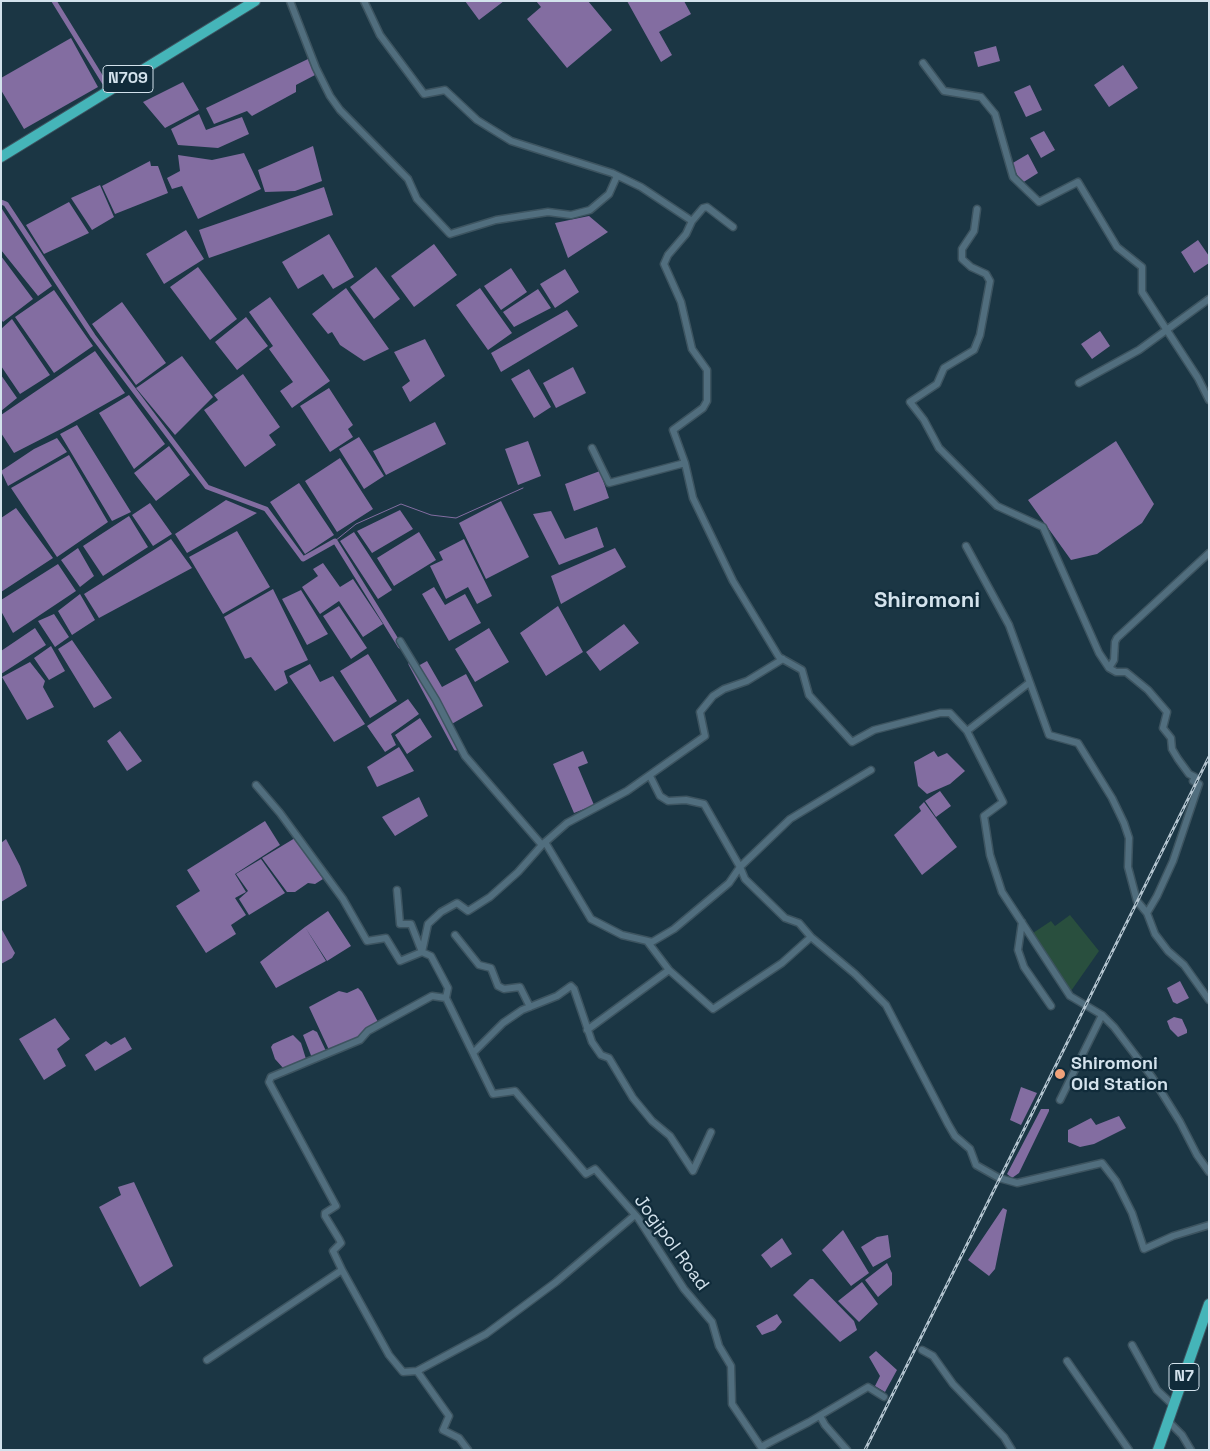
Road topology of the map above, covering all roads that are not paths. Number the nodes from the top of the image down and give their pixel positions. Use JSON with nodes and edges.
{"nodes":[{"id":1,"x":255,"y":1,"type":"edge"},
{"id":2,"x":290,"y":1,"type":"edge"},
{"id":3,"x":364,"y":1,"type":"edge"},
{"id":4,"x":923,"y":62,"type":"dead end"},
{"id":5,"x":1,"y":157,"type":"edge"},
{"id":6,"x":617,"y":176,"type":"junction"},
{"id":7,"x":977,"y":210,"type":"dead end"},
{"id":8,"x":692,"y":221,"type":"junction"},
{"id":9,"x":733,"y":227,"type":"dead end"},
{"id":10,"x":1209,"y":299,"type":"edge"},
{"id":11,"x":1167,"y":328,"type":"junction"},
{"id":12,"x":1079,"y":383,"type":"dead end"},
{"id":13,"x":1209,"y":400,"type":"edge"},
{"id":14,"x":592,"y":448,"type":"dead end"},
{"id":15,"x":685,"y":463,"type":"junction"},
{"id":16,"x":966,"y":546,"type":"dead end"},
{"id":17,"x":1209,"y":553,"type":"edge"},
{"id":18,"x":400,"y":641,"type":"dead end"},
{"id":19,"x":783,"y":659,"type":"junction"},
{"id":20,"x":1109,"y":668,"type":"junction"},
{"id":21,"x":1029,"y":683,"type":"junction"},
{"id":22,"x":967,"y":731,"type":"junction"},
{"id":23,"x":871,"y":770,"type":"dead end"},
{"id":24,"x":650,"y":776,"type":"junction"},
{"id":25,"x":256,"y":785,"type":"dead end"},
{"id":26,"x":544,"y":843,"type":"junction"},
{"id":27,"x":740,"y":867,"type":"junction"},
{"id":28,"x":397,"y":890,"type":"dead end"},
{"id":29,"x":1147,"y":913,"type":"junction"},
{"id":30,"x":1022,"y":922,"type":"junction"},
{"id":31,"x":455,"y":935,"type":"dead end"},
{"id":32,"x":811,"y":937,"type":"junction"},
{"id":33,"x":647,"y":941,"type":"junction"},
{"id":34,"x":422,"y":952,"type":"junction"},
{"id":35,"x":669,"y":970,"type":"junction"},
{"id":36,"x":446,"y":998,"type":"junction"},
{"id":37,"x":1209,"y":1000,"type":"edge"},
{"id":38,"x":1051,"y":1006,"type":"dead end"},
{"id":39,"x":530,"y":1007,"type":"junction"},
{"id":40,"x":1102,"y":1015,"type":"junction"},
{"id":41,"x":587,"y":1030,"type":"junction"},
{"id":42,"x":472,"y":1053,"type":"junction"},
{"id":43,"x":1060,"y":1100,"type":"dead end"},
{"id":44,"x":712,"y":1132,"type":"dead end"},
{"id":45,"x":1209,"y":1172,"type":"edge"},
{"id":46,"x":635,"y":1214,"type":"junction"},
{"id":47,"x":1209,"y":1225,"type":"edge"},
{"id":48,"x":342,"y":1270,"type":"junction"},
{"id":49,"x":1209,"y":1304,"type":"edge"},
{"id":50,"x":1132,"y":1346,"type":"dead end"},
{"id":51,"x":922,"y":1350,"type":"dead end"},
{"id":52,"x":207,"y":1360,"type":"dead end"},
{"id":53,"x":1068,"y":1361,"type":"dead end"},
{"id":54,"x":416,"y":1371,"type":"junction"},
{"id":55,"x":884,"y":1397,"type":"dead end"},
{"id":56,"x":1174,"y":1406,"type":"junction"},
{"id":57,"x":820,"y":1416,"type":"junction"},
{"id":58,"x":1168,"y":1421,"type":"junction"},
{"id":59,"x":762,"y":1448,"type":"edge"},
{"id":60,"x":468,"y":1450,"type":"edge"},
{"id":61,"x":847,"y":1450,"type":"edge"},
{"id":62,"x":1012,"y":1450,"type":"edge"},
{"id":63,"x":1129,"y":1450,"type":"edge"},
{"id":64,"x":1158,"y":1450,"type":"edge"},
{"id":65,"x":1191,"y":1450,"type":"edge"}],
"edges":[{"from":1,"to":5,"type":"highway","number":"N709"},
{"from":2,"to":6,"type":"street"},
{"from":3,"to":6,"type":"street"},
{"from":4,"to":11,"type":"street"},
{"from":6,"to":8,"type":"street"},
{"from":7,"to":20,"type":"street"},
{"from":8,"to":9,"type":"street"},
{"from":8,"to":15,"type":"street"},
{"from":10,"to":11,"type":"street"},
{"from":11,"to":12,"type":"street"},
{"from":11,"to":13,"type":"street"},
{"from":14,"to":15,"type":"street"},
{"from":15,"to":19,"type":"street"},
{"from":16,"to":21,"type":"street"},
{"from":17,"to":20,"type":"street"},
{"from":18,"to":26,"type":"street"},
{"from":19,"to":22,"type":"street"},
{"from":19,"to":24,"type":"street"},
{"from":20,"to":29,"type":"street"},
{"from":21,"to":22,"type":"street"},
{"from":21,"to":29,"type":"street"},
{"from":22,"to":30,"type":"street"},
{"from":23,"to":27,"type":"street"},
{"from":24,"to":26,"type":"street"},
{"from":24,"to":27,"type":"street"},
{"from":25,"to":34,"type":"street"},
{"from":26,"to":33,"type":"street"},
{"from":26,"to":34,"type":"street"},
{"from":27,"to":32,"type":"street"},
{"from":27,"to":33,"type":"street"},
{"from":28,"to":34,"type":"street"},
{"from":29,"to":37,"type":"street"},
{"from":30,"to":38,"type":"street"},
{"from":30,"to":40,"type":"street"},
{"from":31,"to":39,"type":"street"},
{"from":32,"to":35,"type":"street"},
{"from":32,"to":47,"type":"street"},
{"from":33,"to":35,"type":"street"},
{"from":34,"to":36,"type":"street","name":"Jogipol Road"},
{"from":35,"to":41,"type":"street"},
{"from":36,"to":42,"type":"street","name":"Jogipol Road"},
{"from":36,"to":48,"type":"street"},
{"from":39,"to":41,"type":"street"},
{"from":39,"to":42,"type":"street"},
{"from":40,"to":43,"type":"street"},
{"from":40,"to":45,"type":"street"},
{"from":41,"to":44,"type":"street"},
{"from":42,"to":46,"type":"street","name":"Jogipol Road"},
{"from":46,"to":54,"type":"street"},
{"from":46,"to":59,"type":"street","name":"Jogipol Road"},
{"from":48,"to":52,"type":"street"},
{"from":48,"to":54,"type":"street"},
{"from":49,"to":56,"type":"highway","number":"N7"},
{"from":50,"to":56,"type":"street"},
{"from":51,"to":62,"type":"street"},
{"from":53,"to":63,"type":"street"},
{"from":54,"to":60,"type":"street"},
{"from":55,"to":57,"type":"street"},
{"from":56,"to":58,"type":"highway","number":"N7"},
{"from":57,"to":59,"type":"street"},
{"from":57,"to":61,"type":"street"},
{"from":58,"to":64,"type":"highway","number":"N7"},
{"from":58,"to":65,"type":"street"}]}
